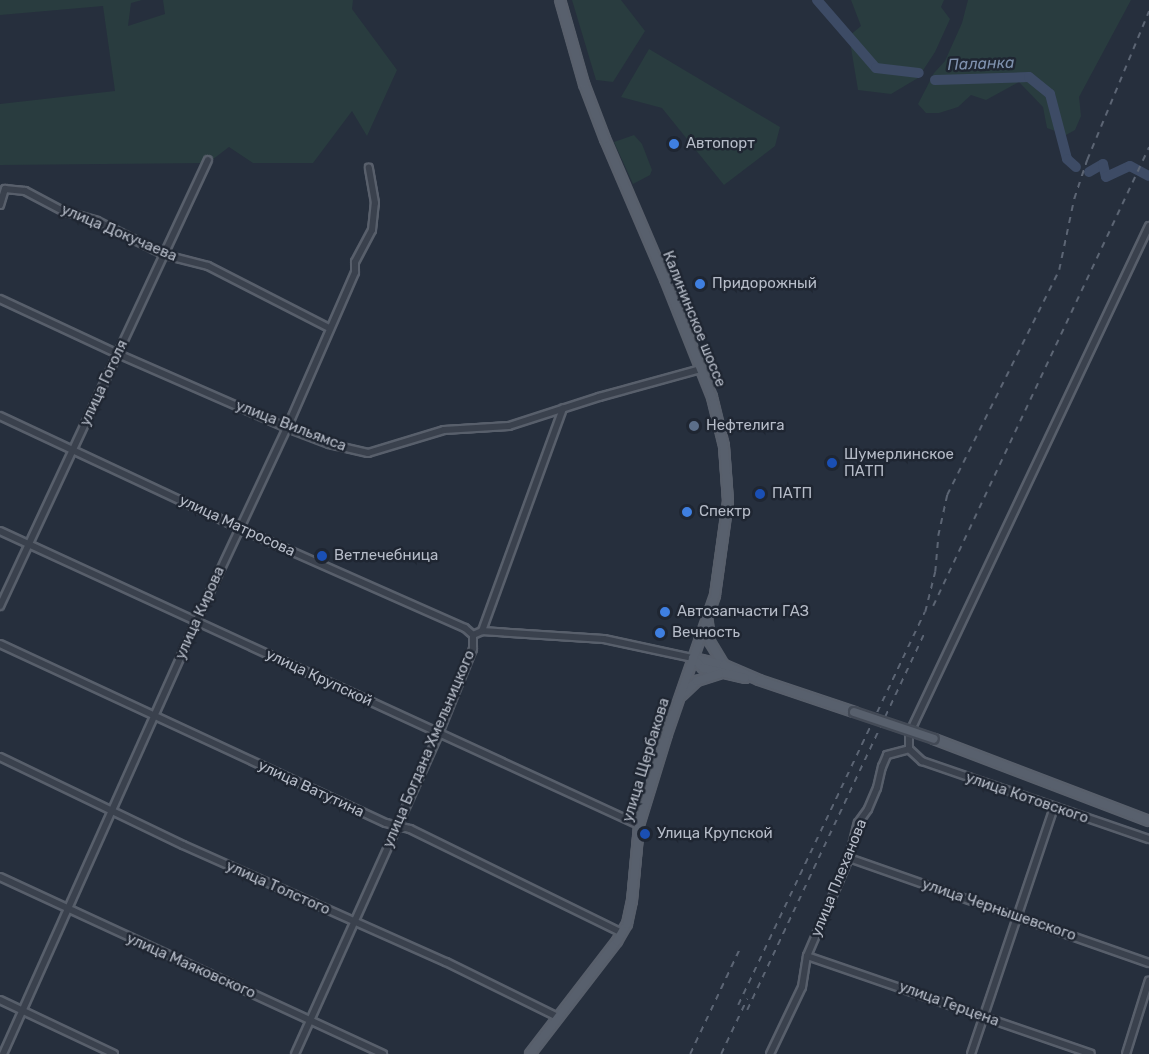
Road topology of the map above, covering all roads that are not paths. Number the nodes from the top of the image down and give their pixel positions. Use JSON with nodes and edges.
{"nodes":[{"id":1,"x":560,"y":0,"type":"edge"},
{"id":2,"x":208,"y":160,"type":"dead end"},
{"id":3,"x":369,"y":168,"type":"dead end"},
{"id":4,"x":0,"y":205,"type":"edge"},
{"id":5,"x":1149,"y":226,"type":"edge"},
{"id":6,"x":165,"y":255,"type":"junction"},
{"id":7,"x":0,"y":299,"type":"edge"},
{"id":8,"x":329,"y":328,"type":"junction"},
{"id":9,"x":117,"y":354,"type":"junction"},
{"id":10,"x":701,"y":369,"type":"junction"},
{"id":11,"x":563,"y":408,"type":"junction"},
{"id":12,"x":0,"y":416,"type":"edge"},
{"id":13,"x":287,"y":428,"type":"junction"},
{"id":14,"x":73,"y":450,"type":"junction"},
{"id":15,"x":239,"y":528,"type":"junction"},
{"id":16,"x":0,"y":531,"type":"edge"},
{"id":17,"x":29,"y":544,"type":"junction"},
{"id":18,"x":0,"y":606,"type":"edge"},
{"id":19,"x":710,"y":614,"type":"junction"},
{"id":20,"x":196,"y":622,"type":"junction"},
{"id":21,"x":482,"y":631,"type":"junction"},
{"id":22,"x":473,"y":636,"type":"junction"},
{"id":23,"x":0,"y":644,"type":"edge"},
{"id":24,"x":693,"y":658,"type":"junction"},
{"id":25,"x":725,"y":669,"type":"junction"},
{"id":26,"x":677,"y":702,"type":"junction"},
{"id":27,"x":154,"y":716,"type":"junction"},
{"id":28,"x":438,"y":733,"type":"junction"},
{"id":29,"x":909,"y":749,"type":"junction"},
{"id":30,"x":0,"y":757,"type":"edge"},
{"id":31,"x":1054,"y":807,"type":"junction"},
{"id":32,"x":113,"y":811,"type":"junction"},
{"id":33,"x":1149,"y":821,"type":"edge"},
{"id":34,"x":639,"y":825,"type":"junction"},
{"id":35,"x":398,"y":826,"type":"junction"},
{"id":36,"x":1149,"y":839,"type":"edge"},
{"id":37,"x":849,"y":858,"type":"junction"},
{"id":38,"x":0,"y":877,"type":"edge"},
{"id":39,"x":69,"y":910,"type":"junction"},
{"id":40,"x":1018,"y":916,"type":"junction"},
{"id":41,"x":353,"y":922,"type":"junction"},
{"id":42,"x":622,"y":933,"type":"junction"},
{"id":43,"x":807,"y":956,"type":"junction"},
{"id":44,"x":1149,"y":963,"type":"edge"},
{"id":45,"x":1149,"y":980,"type":"edge"},
{"id":46,"x":0,"y":1000,"type":"edge"},
{"id":47,"x":22,"y":1011,"type":"junction"},
{"id":48,"x":558,"y":1017,"type":"junction"},
{"id":49,"x":985,"y":1017,"type":"junction"},
{"id":50,"x":311,"y":1020,"type":"junction"},
{"id":51,"x":3,"y":1054,"type":"edge"},
{"id":52,"x":114,"y":1054,"type":"edge"},
{"id":53,"x":295,"y":1054,"type":"edge"},
{"id":54,"x":383,"y":1054,"type":"edge"},
{"id":55,"x":530,"y":1054,"type":"edge"},
{"id":56,"x":770,"y":1054,"type":"edge"},
{"id":57,"x":971,"y":1054,"type":"edge"},
{"id":58,"x":1091,"y":1054,"type":"edge"},
{"id":59,"x":1126,"y":1054,"type":"edge"}],
"edges":[{"from":1,"to":10,"type":"main road","name":"Калининское шоссе"},
{"from":2,"to":6,"type":"street","name":"улица Гоголя"},
{"from":3,"to":8,"type":"street","name":"улица Кирова"},
{"from":4,"to":6,"type":"street","name":"улица Докучаева"},
{"from":5,"to":29,"type":"street"},
{"from":6,"to":8,"type":"street","name":"улица Докучаева"},
{"from":6,"to":9,"type":"street","name":"улица Гоголя"},
{"from":7,"to":9,"type":"street","name":"улица Вильямса"},
{"from":8,"to":13,"type":"street","name":"улица Кирова"},
{"from":9,"to":13,"type":"street","name":"улица Вильямса"},
{"from":9,"to":14,"type":"street","name":"улица Гоголя"},
{"from":10,"to":11,"type":"street","name":"улица Вильямса"},
{"from":10,"to":19,"type":"main road","name":"Калининское шоссе"},
{"from":11,"to":13,"type":"street","name":"улица Вильямса"},
{"from":11,"to":21,"type":"street"},
{"from":12,"to":14,"type":"street","name":"улица Матросова"},
{"from":13,"to":15,"type":"street","name":"улица Кирова"},
{"from":14,"to":15,"type":"street","name":"улица Матросова"},
{"from":14,"to":17,"type":"street","name":"улица Гоголя"},
{"from":15,"to":20,"type":"street","name":"улица Кирова"},
{"from":15,"to":22,"type":"street","name":"улица Матросова"},
{"from":16,"to":17,"type":"street","name":"улица Крупской"},
{"from":17,"to":18,"type":"street","name":"улица Гоголя"},
{"from":17,"to":20,"type":"street","name":"улица Крупской"},
{"from":19,"to":24,"type":"main road","name":"Калининское шоссе"},
{"from":19,"to":25,"type":"main road"},
{"from":20,"to":27,"type":"street","name":"улица Кирова"},
{"from":20,"to":28,"type":"street","name":"улица Крупской"},
{"from":21,"to":22,"type":"street","name":"улица Богдана Хмельницкого"},
{"from":21,"to":24,"type":"street"},
{"from":22,"to":28,"type":"street","name":"улица Богдана Хмельницкого"},
{"from":23,"to":27,"type":"street","name":"улица Ватутина"},
{"from":24,"to":25,"type":"main road"},
{"from":24,"to":26,"type":"main road","name":"улица Щербакова"},
{"from":25,"to":26,"type":"main road"},
{"from":25,"to":33,"type":"main road","bridge":true},
{"from":26,"to":34,"type":"main road","name":"улица Щербакова"},
{"from":27,"to":32,"type":"street","name":"улица Кирова"},
{"from":27,"to":35,"type":"street","name":"улица Ватутина"},
{"from":28,"to":34,"type":"street","name":"улица Крупской"},
{"from":28,"to":35,"type":"street","name":"улица Богдана Хмельницкого"},
{"from":29,"to":31,"type":"street","name":"улица Котовского"},
{"from":29,"to":37,"type":"street","name":"улица Плеханова"},
{"from":30,"to":32,"type":"street","name":"улица Толстого"},
{"from":31,"to":36,"type":"street","name":"улица Котовского"},
{"from":31,"to":40,"type":"street"},
{"from":32,"to":39,"type":"street","name":"улица Кирова"},
{"from":32,"to":41,"type":"street","name":"улица Толстого"},
{"from":34,"to":42,"type":"main road","name":"улица Щербакова"},
{"from":35,"to":41,"type":"street","name":"улица Богдана Хмельницкого"},
{"from":35,"to":42,"type":"street","name":"улица Ватутина"},
{"from":37,"to":40,"type":"street","name":"улица Чернышевского"},
{"from":37,"to":43,"type":"street","name":"улица Плеханова"},
{"from":38,"to":39,"type":"street","name":"улица Маяковского"},
{"from":39,"to":47,"type":"street","name":"улица Кирова"},
{"from":39,"to":50,"type":"street","name":"улица Маяковского"},
{"from":40,"to":44,"type":"street","name":"улица Чернышевского"},
{"from":40,"to":49,"type":"street"},
{"from":41,"to":48,"type":"street","name":"улица Толстого"},
{"from":41,"to":50,"type":"street","name":"улица Богдана Хмельницкого"},
{"from":42,"to":48,"type":"main road","name":"улица Щербакова"},
{"from":43,"to":49,"type":"street","name":"улица Герцена"},
{"from":43,"to":56,"type":"street","name":"улица Плеханова"},
{"from":45,"to":59,"type":"street"},
{"from":46,"to":47,"type":"street"},
{"from":47,"to":51,"type":"street","name":"улица Кирова"},
{"from":47,"to":52,"type":"street"},
{"from":48,"to":55,"type":"main road","name":"улица Щербакова"},
{"from":49,"to":57,"type":"street"},
{"from":49,"to":58,"type":"street","name":"улица Герцена"},
{"from":50,"to":53,"type":"street","name":"улица Богдана Хмельницкого"},
{"from":50,"to":54,"type":"street","name":"улица Маяковского"}]}
